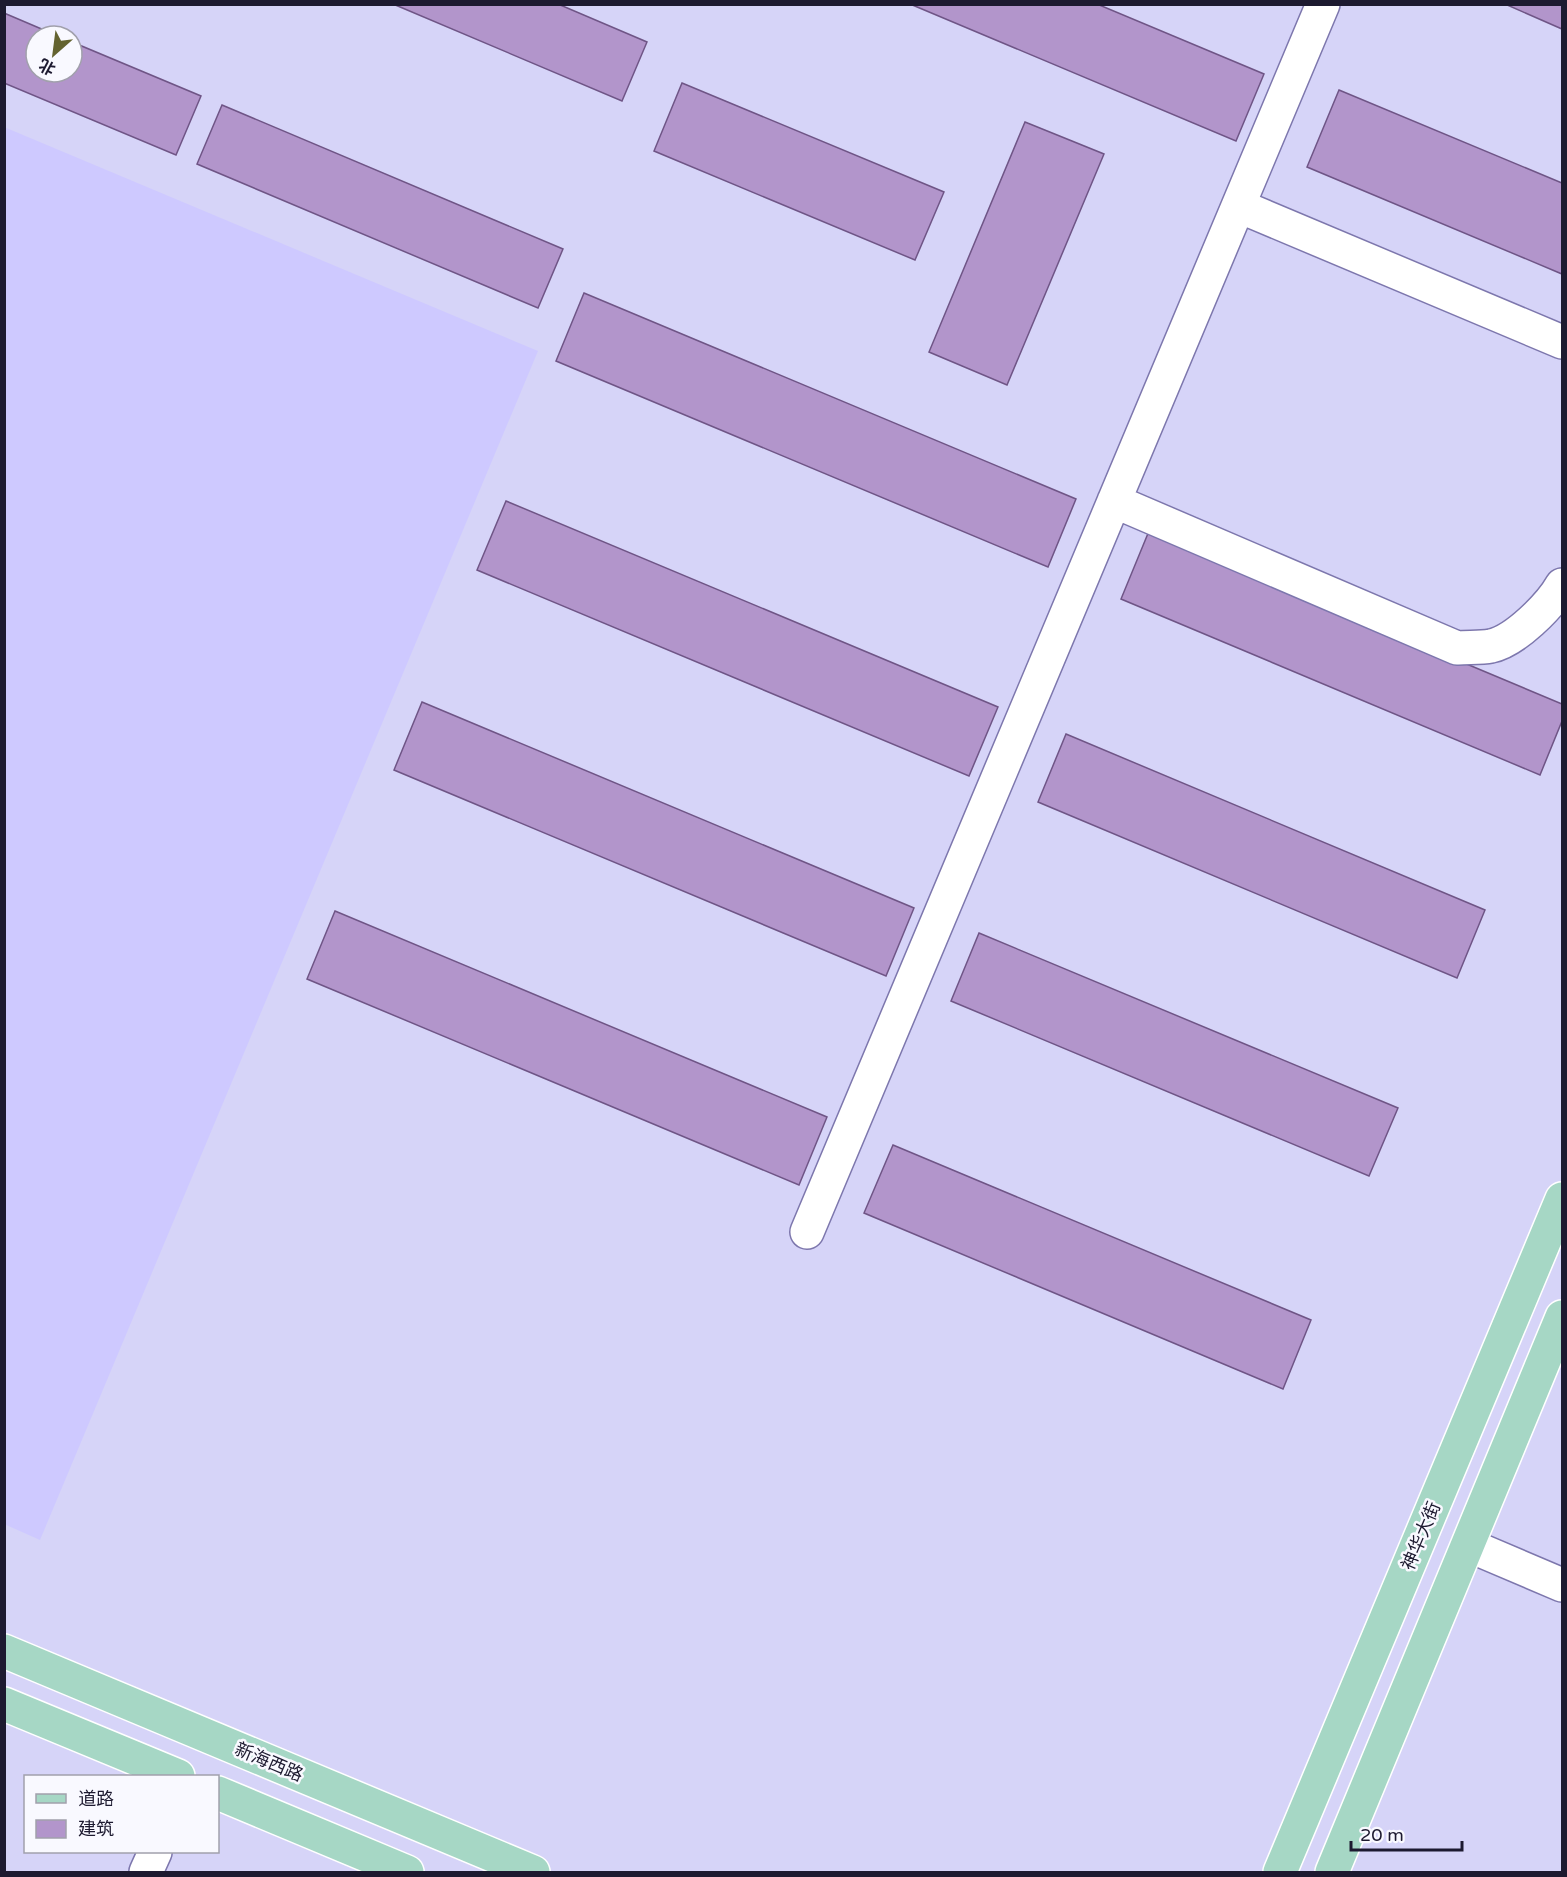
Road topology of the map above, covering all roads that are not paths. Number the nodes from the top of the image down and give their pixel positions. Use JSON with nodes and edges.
{"nodes":[{"id":1,"x":1323,"y":4,"type":"edge"},
{"id":2,"x":1239,"y":206,"type":"junction"},
{"id":3,"x":1563,"y":342,"type":"edge"},
{"id":4,"x":1114,"y":501,"type":"junction"},
{"id":5,"x":1563,"y":585,"type":"edge"},
{"id":6,"x":1563,"y":1199,"type":"edge"},
{"id":7,"x":807,"y":1232,"type":"dead end"},
{"id":8,"x":1563,"y":1317,"type":"edge"},
{"id":9,"x":1468,"y":1545,"type":"junction"},
{"id":10,"x":1563,"y":1585,"type":"edge"},
{"id":11,"x":4,"y":1651,"type":"edge"},
{"id":12,"x":4,"y":1704,"type":"edge"},
{"id":13,"x":176,"y":1775,"type":"edge"},
{"id":14,"x":219,"y":1793,"type":"edge"},
{"id":15,"x":154,"y":1853,"type":"edge"},
{"id":16,"x":146,"y":1872,"type":"edge"},
{"id":17,"x":407,"y":1872,"type":"edge"},
{"id":18,"x":533,"y":1872,"type":"edge"},
{"id":19,"x":1280,"y":1872,"type":"edge"},
{"id":20,"x":1332,"y":1872,"type":"edge"}],
"edges":[{"from":1,"to":2,"type":"lane"},
{"from":2,"to":3,"type":"lane"},
{"from":2,"to":4,"type":"lane"},
{"from":4,"to":5,"type":"lane"},
{"from":4,"to":7,"type":"lane"},
{"from":6,"to":19,"type":"main road","name":"神华大街"},
{"from":8,"to":9,"type":"main road"},
{"from":9,"to":10,"type":"lane"},
{"from":9,"to":20,"type":"main road"},
{"from":11,"to":18,"type":"main road","name":"新海西路"},
{"from":12,"to":13,"type":"main road"},
{"from":14,"to":17,"type":"main road"},
{"from":15,"to":16,"type":"lane"}]}
